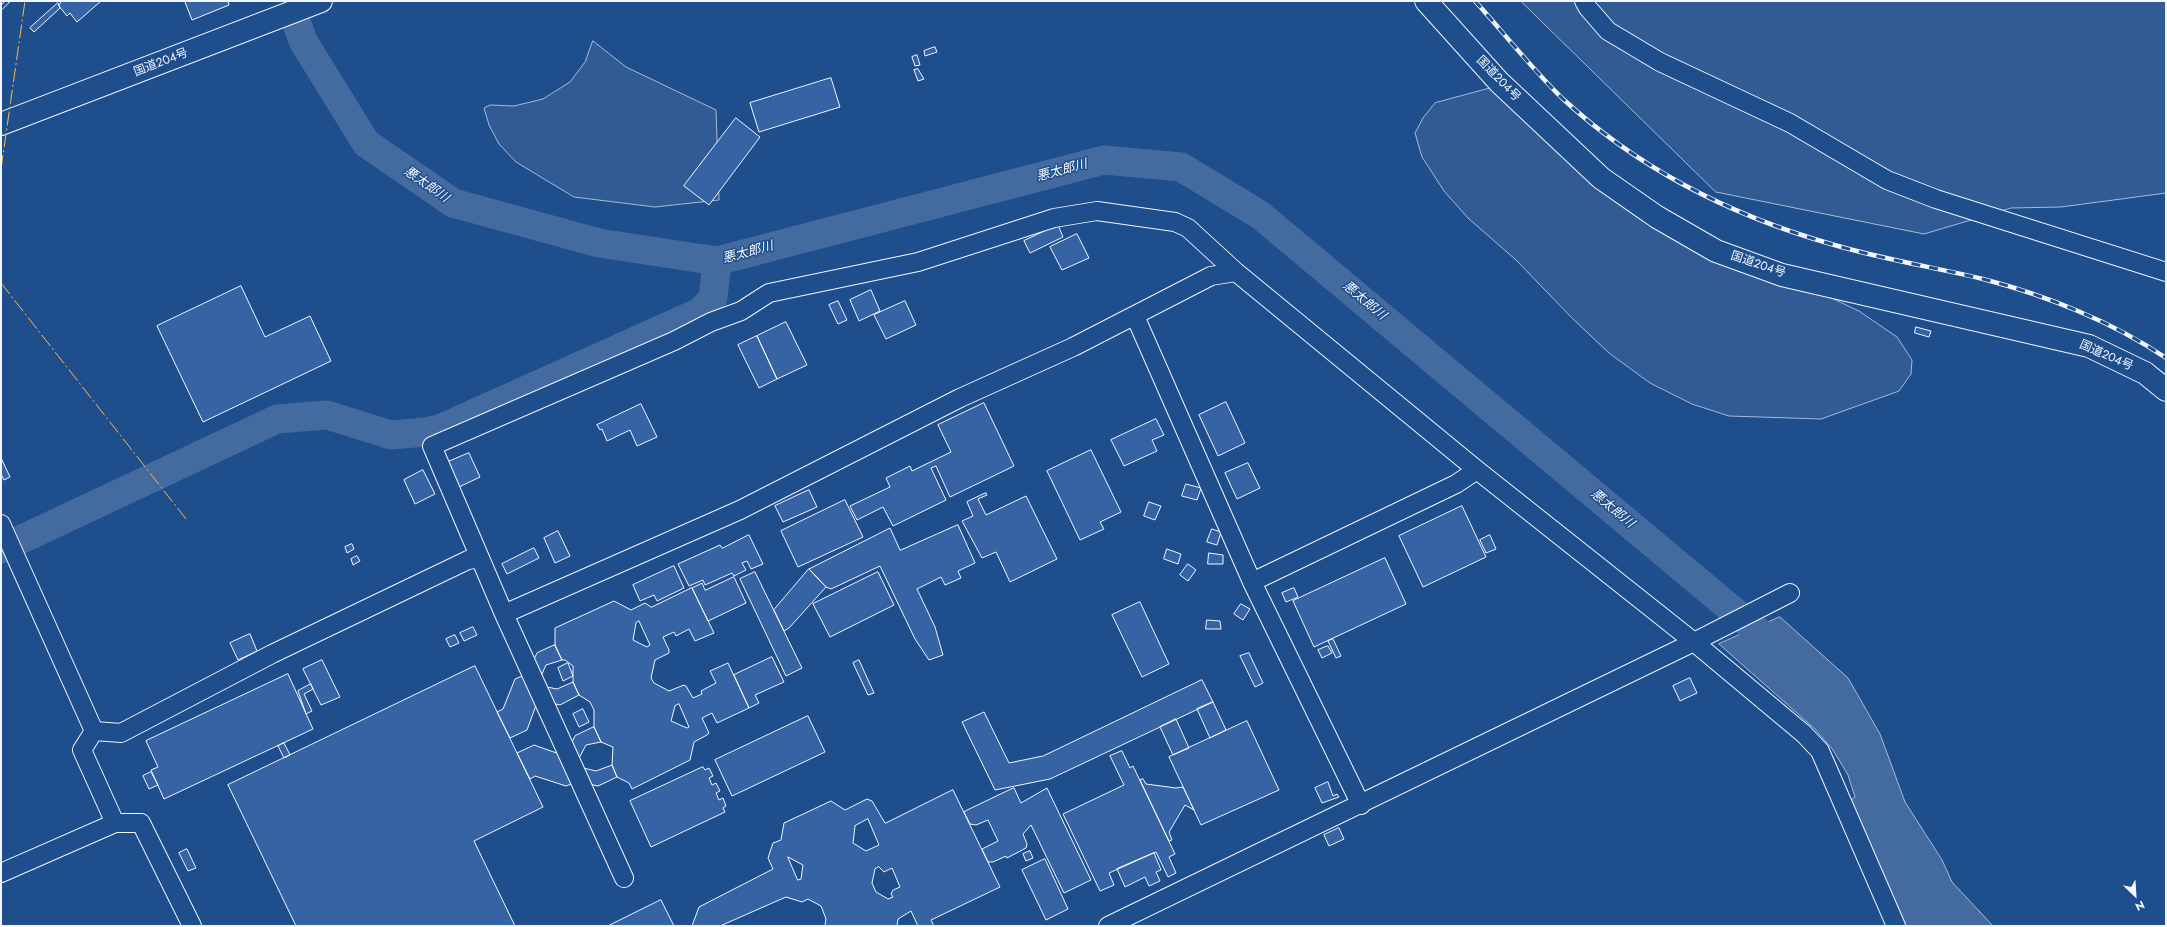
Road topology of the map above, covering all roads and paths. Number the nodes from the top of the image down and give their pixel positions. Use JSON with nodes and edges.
{"nodes":[{"id":1,"x":320,"y":1,"type":"edge"},
{"id":2,"x":1426,"y":1,"type":"edge"},
{"id":3,"x":1584,"y":1,"type":"edge"},
{"id":4,"x":1,"y":124,"type":"edge"},
{"id":5,"x":1236,"y":272,"type":"junction"},
{"id":6,"x":2166,"y":272,"type":"edge"},
{"id":7,"x":1134,"y":316,"type":"junction"},
{"id":8,"x":2166,"y":390,"type":"edge"},
{"id":9,"x":1477,"y":470,"type":"junction"},
{"id":10,"x":4,"y":531,"type":"edge"},
{"id":11,"x":480,"y":558,"type":"junction"},
{"id":12,"x":1252,"y":582,"type":"junction"},
{"id":13,"x":1790,"y":593,"type":"dead end"},
{"id":14,"x":504,"y":614,"type":"junction"},
{"id":15,"x":1694,"y":642,"type":"junction"},
{"id":16,"x":94,"y":731,"type":"junction"},
{"id":17,"x":1361,"y":805,"type":"junction"},
{"id":18,"x":115,"y":823,"type":"junction"},
{"id":19,"x":1,"y":873,"type":"edge"},
{"id":20,"x":624,"y":878,"type":"dead end"},
{"id":21,"x":192,"y":926,"type":"edge"},
{"id":22,"x":1108,"y":926,"type":"edge"},
{"id":23,"x":1896,"y":926,"type":"edge"}],
"edges":[{"from":1,"to":4,"type":"highway","name":"国道204号"},
{"from":2,"to":8,"type":"highway","name":"国道204号"},
{"from":3,"to":6,"type":"street"},
{"from":5,"to":7,"type":"street"},
{"from":5,"to":9,"type":"street"},
{"from":5,"to":11,"type":"street"},
{"from":7,"to":12,"type":"street"},
{"from":7,"to":14,"type":"street"},
{"from":9,"to":12,"type":"street"},
{"from":9,"to":15,"type":"street"},
{"from":10,"to":16,"type":"street"},
{"from":11,"to":14,"type":"street"},
{"from":11,"to":16,"type":"street"},
{"from":12,"to":17,"type":"street"},
{"from":13,"to":15,"type":"street"},
{"from":14,"to":20,"type":"street"},
{"from":15,"to":17,"type":"street"},
{"from":15,"to":23,"type":"street"},
{"from":16,"to":18,"type":"street"},
{"from":17,"to":22,"type":"street"},
{"from":18,"to":19,"type":"street"},
{"from":18,"to":21,"type":"street"}]}
